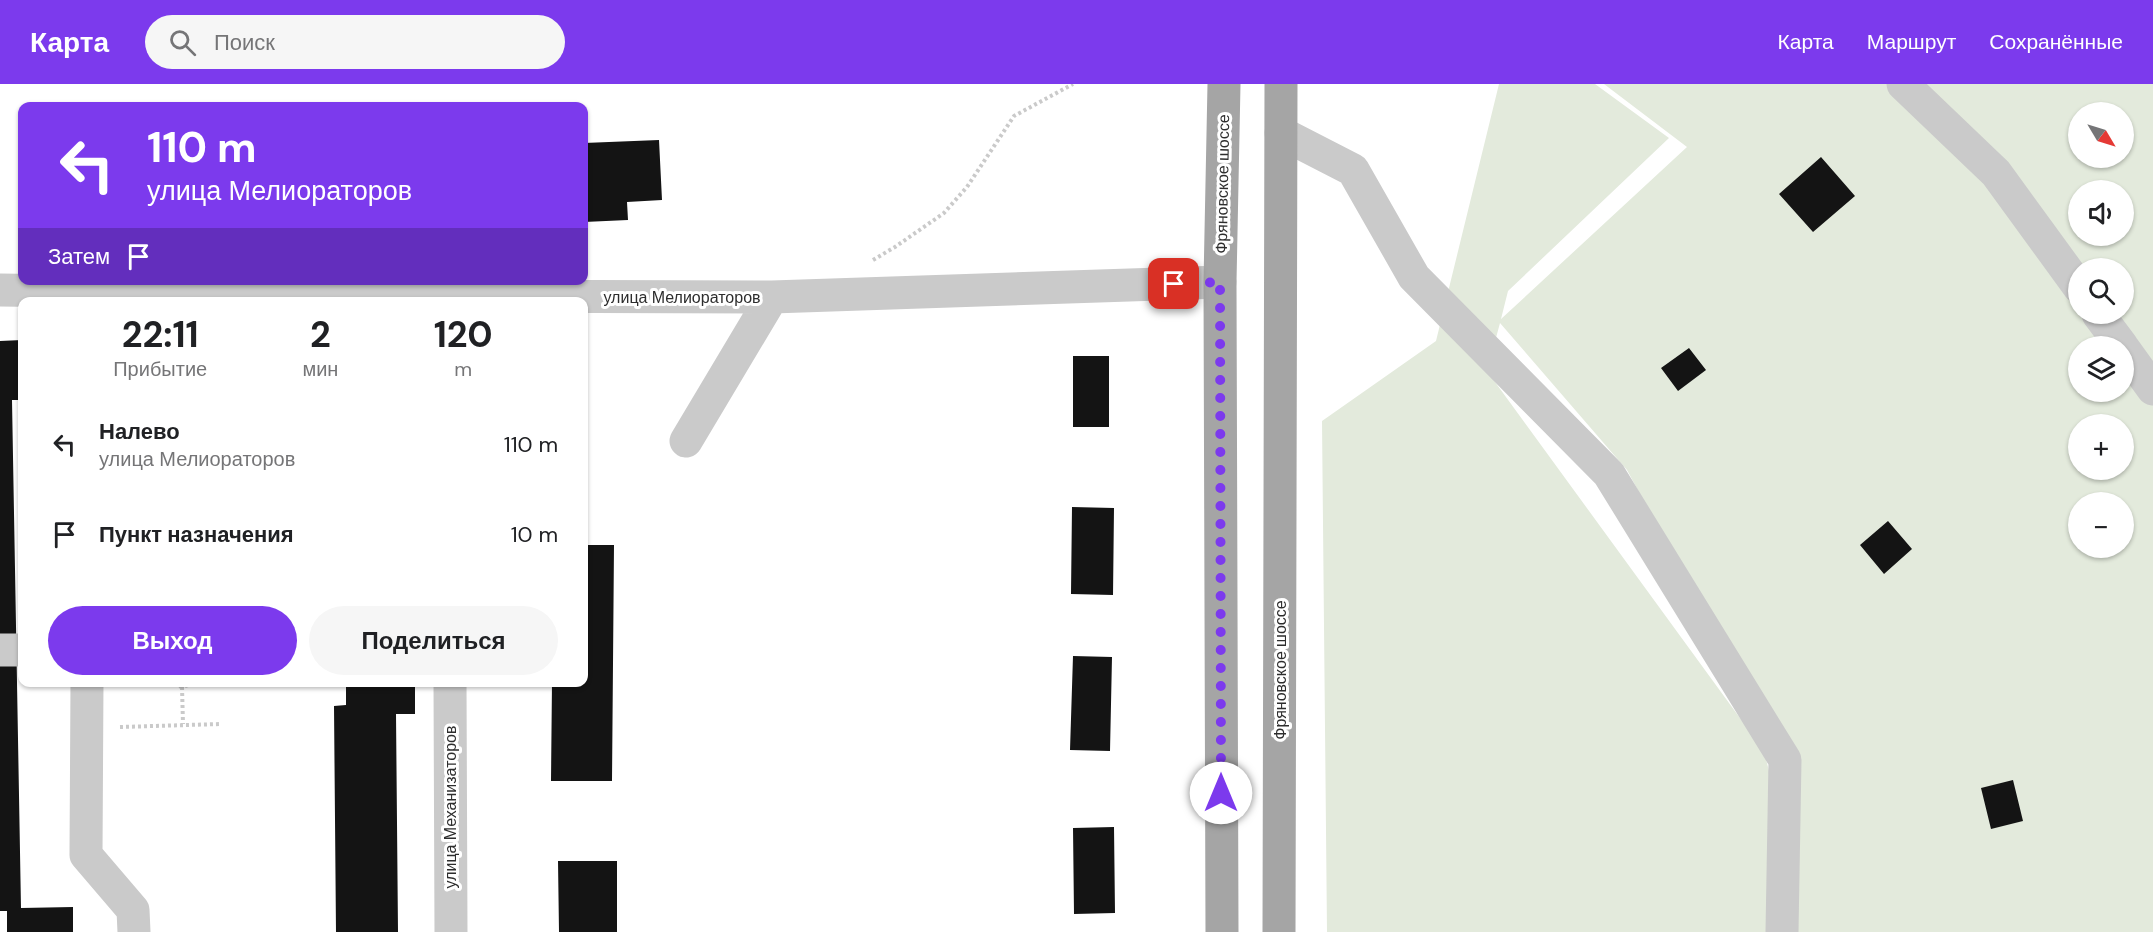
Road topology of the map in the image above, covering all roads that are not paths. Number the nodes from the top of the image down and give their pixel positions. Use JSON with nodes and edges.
{"nodes":[{"id":1,"x":1224,"y":84,"type":"edge"},
{"id":2,"x":1281,"y":84,"type":"edge"},
{"id":3,"x":1903,"y":84,"type":"edge"},
{"id":4,"x":1281,"y":133,"type":"junction"},
{"id":5,"x":2068,"y":272,"type":"edge"},
{"id":6,"x":1220,"y":282,"type":"junction"},
{"id":7,"x":0,"y":290,"type":"edge"},
{"id":8,"x":333,"y":297,"type":"edge"},
{"id":9,"x":772,"y":297,"type":"junction"},
{"id":10,"x":588,"y":298,"type":"edge"},
{"id":11,"x":2134,"y":363,"type":"edge"},
{"id":12,"x":2153,"y":389,"type":"edge"},
{"id":13,"x":686,"y":441,"type":"dead end"},
{"id":14,"x":0,"y":650,"type":"edge"},
{"id":15,"x":18,"y":650,"type":"edge"},
{"id":16,"x":87,"y":687,"type":"edge"},
{"id":17,"x":450,"y":687,"type":"edge"},
{"id":18,"x":134,"y":932,"type":"edge"},
{"id":19,"x":451,"y":932,"type":"edge"},
{"id":20,"x":1222,"y":932,"type":"edge"},
{"id":21,"x":1279,"y":932,"type":"edge"},
{"id":22,"x":1782,"y":932,"type":"edge"}],
"edges":[{"from":1,"to":6,"type":"main road","name":"Фряновское шоссе"},
{"from":2,"to":4,"type":"main road","name":"Фряновское шоссе"},
{"from":3,"to":5,"type":"street"},
{"from":4,"to":21,"type":"main road","name":"Фряновское шоссе"},
{"from":4,"to":22,"type":"street"},
{"from":6,"to":9,"type":"street","name":"улица Мелиораторов"},
{"from":6,"to":20,"type":"main road","name":"Фряновское шоссе"},
{"from":7,"to":8,"type":"street","name":"улица Мелиораторов"},
{"from":9,"to":10,"type":"street","name":"улица Мелиораторов"},
{"from":9,"to":13,"type":"street"},
{"from":11,"to":12,"type":"street"},
{"from":14,"to":15,"type":"street"},
{"from":16,"to":18,"type":"street"},
{"from":17,"to":19,"type":"street","name":"улица Механизаторов"}]}
